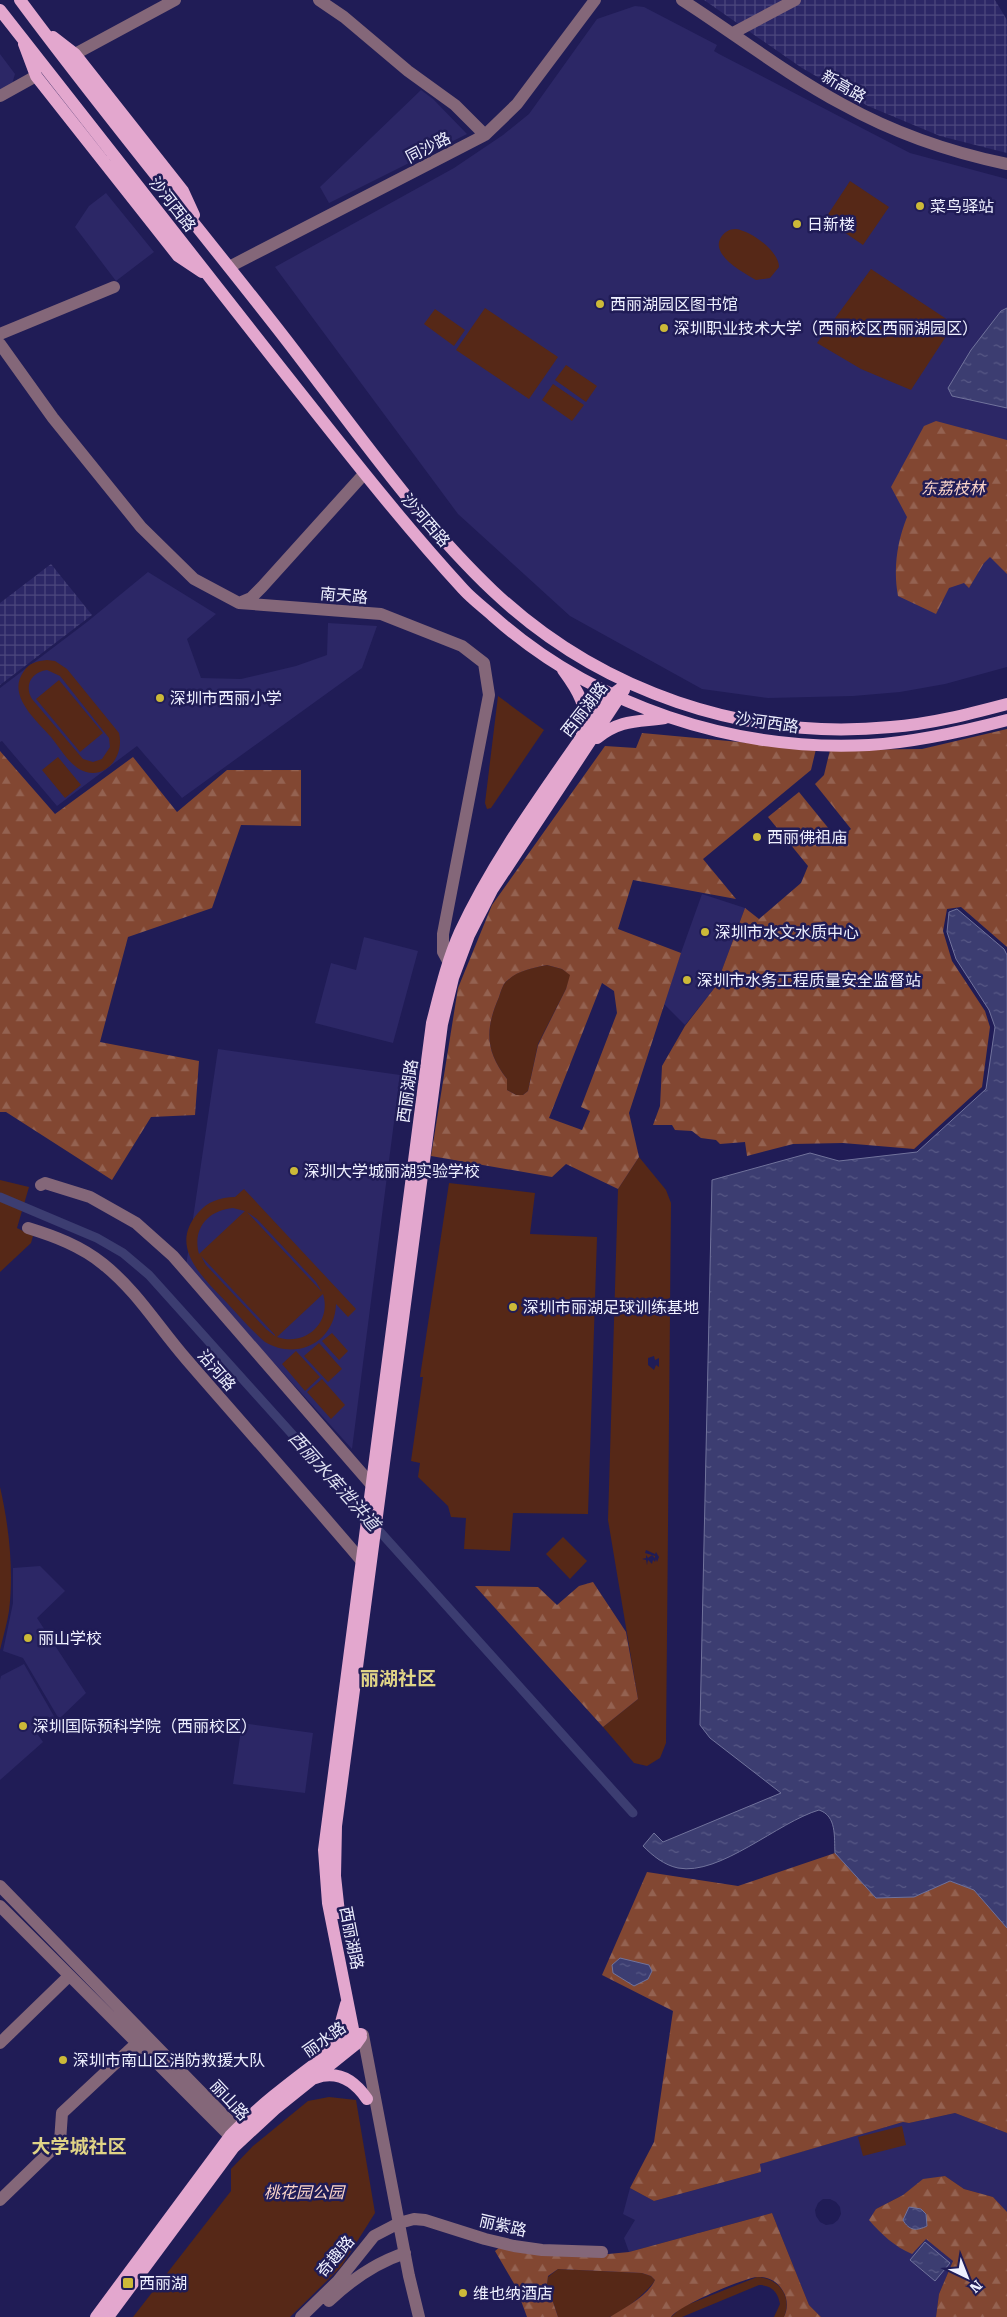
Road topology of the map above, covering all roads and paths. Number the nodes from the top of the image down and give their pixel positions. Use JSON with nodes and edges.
{"nodes":[{"id":1,"x":20,"y":0,"type":"edge"},
{"id":2,"x":175,"y":0,"type":"edge"},
{"id":3,"x":319,"y":0,"type":"edge"},
{"id":4,"x":595,"y":0,"type":"edge"},
{"id":5,"x":682,"y":0,"type":"edge"},
{"id":6,"x":796,"y":0,"type":"edge"},
{"id":7,"x":0,"y":10,"type":"edge"},
{"id":8,"x":39,"y":25,"type":"junction"},
{"id":9,"x":733,"y":32,"type":"junction"},
{"id":10,"x":23,"y":40,"type":"junction"},
{"id":11,"x":75,"y":54,"type":"junction"},
{"id":12,"x":36,"y":76,"type":"junction"},
{"id":13,"x":0,"y":96,"type":"edge"},
{"id":14,"x":485,"y":135,"type":"junction"},
{"id":15,"x":1007,"y":164,"type":"edge"},
{"id":16,"x":202,"y":233,"type":"junction"},
{"id":17,"x":229,"y":267,"type":"junction"},
{"id":18,"x":209,"y":276,"type":"junction"},
{"id":19,"x":114,"y":287,"type":"dead end"},
{"id":20,"x":0,"y":334,"type":"edge"},
{"id":21,"x":0,"y":344,"type":"edge"},
{"id":22,"x":364,"y":474,"type":"junction"},
{"id":23,"x":239,"y":603,"type":"junction"},
{"id":24,"x":560,"y":666,"type":"junction"},
{"id":25,"x":628,"y":683,"type":"junction"},
{"id":26,"x":617,"y":696,"type":"junction"},
{"id":27,"x":1007,"y":704,"type":"edge"},
{"id":28,"x":671,"y":717,"type":"junction"},
{"id":29,"x":1007,"y":720,"type":"edge"},
{"id":30,"x":583,"y":746,"type":"junction"},
{"id":31,"x":449,"y":962,"type":"junction"},
{"id":32,"x":41,"y":1186,"type":"dead end"},
{"id":33,"x":28,"y":1228,"type":"dead end"},
{"id":34,"x":372,"y":1484,"type":"junction"},
{"id":35,"x":372,"y":1517,"type":"junction"},
{"id":36,"x":366,"y":1561,"type":"junction"},
{"id":37,"x":0,"y":1886,"type":"edge"},
{"id":38,"x":0,"y":1906,"type":"edge"},
{"id":39,"x":70,"y":1976,"type":"junction"},
{"id":40,"x":347,"y":1999,"type":"junction"},
{"id":41,"x":358,"y":2038,"type":"junction"},
{"id":42,"x":0,"y":2043,"type":"edge"},
{"id":43,"x":137,"y":2043,"type":"junction"},
{"id":44,"x":311,"y":2073,"type":"junction"},
{"id":45,"x":367,"y":2099,"type":"junction"},
{"id":46,"x":236,"y":2134,"type":"junction"},
{"id":47,"x":0,"y":2200,"type":"edge"},
{"id":48,"x":395,"y":2225,"type":"junction"},
{"id":49,"x":602,"y":2252,"type":"dead end"},
{"id":50,"x":401,"y":2255,"type":"junction"},
{"id":51,"x":341,"y":2284,"type":"junction"},
{"id":52,"x":96,"y":2317,"type":"edge"},
{"id":53,"x":108,"y":2317,"type":"edge"},
{"id":54,"x":301,"y":2317,"type":"edge"},
{"id":55,"x":313,"y":2317,"type":"edge"},
{"id":56,"x":411,"y":2317,"type":"edge"},
{"id":57,"x":419,"y":2317,"type":"edge"}],
"edges":[{"from":1,"to":8,"type":"main road","name":"沙河西路"},
{"from":2,"to":11,"type":"street"},
{"from":3,"to":14,"type":"street"},
{"from":4,"to":14,"type":"street","name":"同沙路"},
{"from":5,"to":9,"type":"street","name":"新高路"},
{"from":6,"to":9,"type":"street"},
{"from":7,"to":10,"type":"main road","name":"沙河西路"},
{"from":8,"to":11,"type":"main road"},
{"from":8,"to":16,"type":"main road","name":"沙河西路"},
{"from":9,"to":15,"type":"street","name":"新高路"},
{"from":10,"to":12,"type":"main road"},
{"from":10,"to":18,"type":"main road","name":"沙河西路"},
{"from":11,"to":16,"type":"main road"},
{"from":12,"to":13,"type":"street"},
{"from":12,"to":18,"type":"main road"},
{"from":14,"to":17,"type":"street","name":"同沙路"},
{"from":16,"to":17,"type":"main road","name":"沙河西路"},
{"from":17,"to":25,"type":"main road","name":"沙河西路"},
{"from":18,"to":22,"type":"main road","name":"沙河西路"},
{"from":19,"to":20,"type":"street"},
{"from":21,"to":23,"type":"street","name":"南天路"},
{"from":22,"to":23,"type":"street"},
{"from":22,"to":24,"type":"main road","name":"沙河西路"},
{"from":23,"to":31,"type":"street","name":"南天路"},
{"from":24,"to":26,"type":"main road","name":"沙河西路"},
{"from":24,"to":30,"type":"main road"},
{"from":25,"to":26,"type":"main road","name":"西丽湖路"},
{"from":25,"to":27,"type":"main road","name":"沙河西路"},
{"from":26,"to":28,"type":"main road","name":"沙河西路"},
{"from":26,"to":30,"type":"main road","name":"西丽湖路"},
{"from":28,"to":29,"type":"main road","name":"沙河西路"},
{"from":28,"to":30,"type":"main road"},
{"from":30,"to":31,"type":"main road","name":"西丽湖路"},
{"from":30,"to":35,"type":"main road","name":"西丽湖路"},
{"from":31,"to":34,"type":"main road","name":"西丽湖路"},
{"from":32,"to":34,"type":"street"},
{"from":33,"to":36,"type":"street","name":"沿河路"},
{"from":34,"to":35,"type":"main road","name":"西丽湖路"},
{"from":35,"to":36,"type":"main road"},
{"from":36,"to":40,"type":"main road","name":"西丽湖路"},
{"from":36,"to":41,"type":"main road","name":"西丽湖路"},
{"from":37,"to":46,"type":"street","name":"丽山路"},
{"from":38,"to":39,"type":"street","name":"丽山路"},
{"from":39,"to":42,"type":"street"},
{"from":39,"to":43,"type":"street","name":"丽山路"},
{"from":40,"to":41,"type":"main road","name":"西丽湖路"},
{"from":40,"to":44,"type":"main road"},
{"from":41,"to":44,"type":"main road","name":"丽水路"},
{"from":41,"to":45,"type":"street","name":"西丽湖路"},
{"from":41,"to":48,"type":"street","name":"西丽湖路"},
{"from":43,"to":46,"type":"street","name":"丽山路"},
{"from":43,"to":47,"type":"street"},
{"from":44,"to":45,"type":"main road"},
{"from":44,"to":46,"type":"main road","name":"丽水路"},
{"from":45,"to":48,"type":"street","name":"西丽湖路"},
{"from":46,"to":52,"type":"main road","name":"丽水路"},
{"from":46,"to":53,"type":"main road","name":"丽水路"},
{"from":48,"to":49,"type":"street","name":"丽紫路"},
{"from":48,"to":50,"type":"street","name":"西丽湖路"},
{"from":48,"to":51,"type":"street","name":"奇趣路"},
{"from":50,"to":51,"type":"street","name":"奇趣路"},
{"from":50,"to":56,"type":"street","name":"西丽湖路"},
{"from":50,"to":57,"type":"street","name":"西丽湖路"},
{"from":51,"to":54,"type":"street","name":"奇趣路"},
{"from":51,"to":55,"type":"street","name":"奇趣路"}]}
